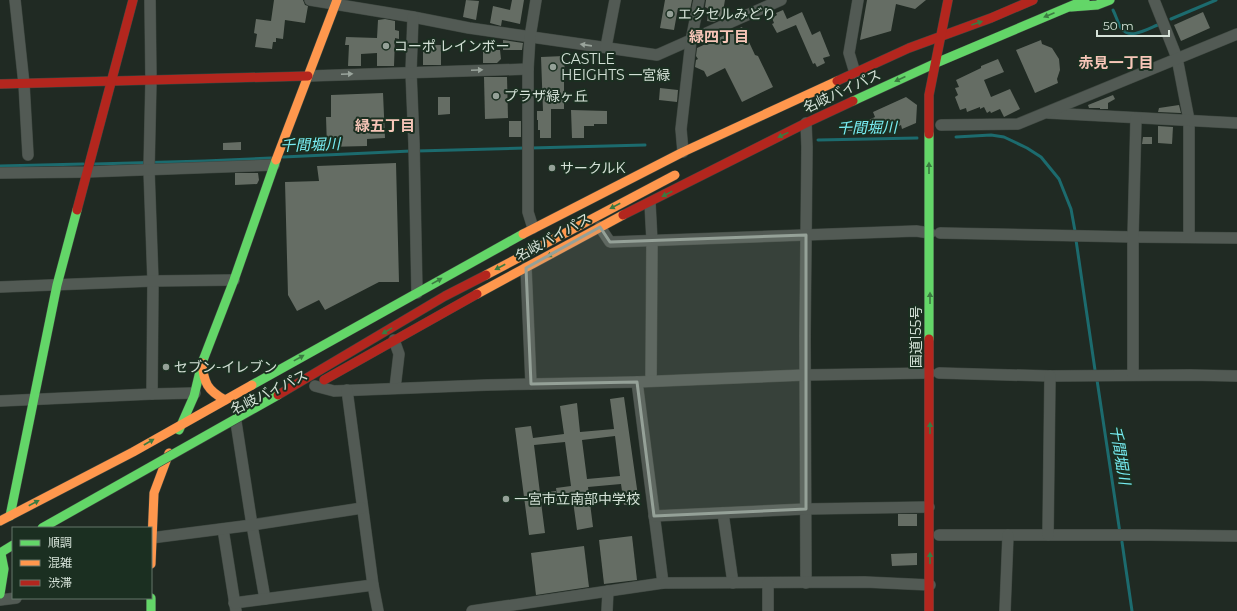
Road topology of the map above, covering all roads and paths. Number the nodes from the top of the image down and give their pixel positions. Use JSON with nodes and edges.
{"nodes":[{"id":1,"x":15,"y":0,"type":"edge"},
{"id":2,"x":133,"y":0,"type":"edge"},
{"id":3,"x":150,"y":0,"type":"edge"},
{"id":4,"x":310,"y":0,"type":"edge"},
{"id":5,"x":536,"y":0,"type":"edge"},
{"id":6,"x":615,"y":0,"type":"edge"},
{"id":7,"x":699,"y":0,"type":"edge"},
{"id":8,"x":858,"y":0,"type":"edge"},
{"id":9,"x":948,"y":0,"type":"edge"},
{"id":10,"x":1009,"y":0,"type":"edge"},
{"id":11,"x":1033,"y":0,"type":"edge"},
{"id":12,"x":1085,"y":0,"type":"edge"},
{"id":13,"x":1110,"y":0,"type":"edge"},
{"id":14,"x":1154,"y":0,"type":"edge"},
{"id":15,"x":776,"y":1,"type":"edge"},
{"id":16,"x":336,"y":2,"type":"edge"},
{"id":17,"x":1069,"y":7,"type":"junction"},
{"id":18,"x":413,"y":17,"type":"junction"},
{"id":19,"x":991,"y":18,"type":"junction"},
{"id":20,"x":1237,"y":34,"type":"edge"},
{"id":21,"x":940,"y":36,"type":"junction"},
{"id":22,"x":530,"y":37,"type":"junction"},
{"id":23,"x":691,"y":40,"type":"junction"},
{"id":24,"x":606,"y":47,"type":"junction"},
{"id":25,"x":1178,"y":58,"type":"junction"},
{"id":26,"x":936,"y":63,"type":"junction"},
{"id":27,"x":528,"y":69,"type":"junction"},
{"id":28,"x":411,"y":72,"type":"junction"},
{"id":29,"x":855,"y":74,"type":"junction"},
{"id":30,"x":308,"y":76,"type":"junction"},
{"id":31,"x":151,"y":80,"type":"junction"},
{"id":32,"x":111,"y":81,"type":"junction"},
{"id":33,"x":940,"y":83,"type":"dead end"},
{"id":34,"x":0,"y":84,"type":"edge"},
{"id":35,"x":24,"y":84,"type":"junction"},
{"id":36,"x":1044,"y":113,"type":"junction"},
{"id":37,"x":1136,"y":118,"type":"junction"},
{"id":38,"x":1189,"y":120,"type":"junction"},
{"id":39,"x":806,"y":123,"type":"junction"},
{"id":40,"x":1237,"y":123,"type":"edge"},
{"id":41,"x":941,"y":125,"type":"dead end"},
{"id":42,"x":760,"y":146,"type":"junction"},
{"id":43,"x":683,"y":152,"type":"junction"},
{"id":44,"x":731,"y":152,"type":"dead end"},
{"id":45,"x":28,"y":155,"type":"dead end"},
{"id":46,"x":149,"y":164,"type":"junction"},
{"id":47,"x":274,"y":164,"type":"junction"},
{"id":48,"x":87,"y":171,"type":"junction"},
{"id":49,"x":0,"y":173,"type":"edge"},
{"id":50,"x":678,"y":173,"type":"dead end"},
{"id":51,"x":650,"y":203,"type":"junction"},
{"id":52,"x":600,"y":227,"type":"junction"},
{"id":53,"x":533,"y":228,"type":"junction"},
{"id":54,"x":938,"y":233,"type":"junction"},
{"id":55,"x":806,"y":235,"type":"junction"},
{"id":56,"x":1133,"y":237,"type":"junction"},
{"id":57,"x":1189,"y":237,"type":"junction"},
{"id":58,"x":1237,"y":238,"type":"edge"},
{"id":59,"x":652,"y":240,"type":"junction"},
{"id":60,"x":526,"y":268,"type":"junction"},
{"id":61,"x":234,"y":280,"type":"junction"},
{"id":62,"x":153,"y":281,"type":"junction"},
{"id":63,"x":57,"y":285,"type":"junction"},
{"id":64,"x":0,"y":287,"type":"edge"},
{"id":65,"x":417,"y":293,"type":"junction"},
{"id":66,"x":394,"y":340,"type":"junction"},
{"id":67,"x":202,"y":363,"type":"junction"},
{"id":68,"x":937,"y":373,"type":"junction"},
{"id":69,"x":805,"y":375,"type":"junction"},
{"id":70,"x":1133,"y":375,"type":"junction"},
{"id":71,"x":1050,"y":376,"type":"junction"},
{"id":72,"x":1237,"y":376,"type":"edge"},
{"id":73,"x":651,"y":381,"type":"junction"},
{"id":74,"x":637,"y":382,"type":"junction"},
{"id":75,"x":531,"y":384,"type":"junction"},
{"id":76,"x":395,"y":388,"type":"junction"},
{"id":77,"x":306,"y":389,"type":"junction"},
{"id":78,"x":346,"y":390,"type":"junction"},
{"id":79,"x":194,"y":393,"type":"junction"},
{"id":80,"x":152,"y":394,"type":"junction"},
{"id":81,"x":34,"y":400,"type":"junction"},
{"id":82,"x":225,"y":400,"type":"junction"},
{"id":83,"x":0,"y":401,"type":"edge"},
{"id":84,"x":236,"y":422,"type":"junction"},
{"id":85,"x":182,"y":423,"type":"junction"},
{"id":86,"x":166,"y":462,"type":"junction"},
{"id":87,"x":929,"y":507,"type":"junction"},
{"id":88,"x":362,"y":508,"type":"junction"},
{"id":89,"x":806,"y":509,"type":"junction"},
{"id":90,"x":723,"y":513,"type":"junction"},
{"id":91,"x":10,"y":516,"type":"junction"},
{"id":92,"x":654,"y":516,"type":"junction"},
{"id":93,"x":0,"y":521,"type":"edge"},
{"id":94,"x":252,"y":525,"type":"junction"},
{"id":95,"x":44,"y":527,"type":"edge"},
{"id":96,"x":50,"y":527,"type":"edge"},
{"id":97,"x":223,"y":529,"type":"junction"},
{"id":98,"x":939,"y":535,"type":"dead end"},
{"id":99,"x":1008,"y":535,"type":"junction"},
{"id":100,"x":1048,"y":535,"type":"junction"},
{"id":101,"x":1237,"y":536,"type":"edge"},
{"id":102,"x":152,"y":538,"type":"edge"},
{"id":103,"x":12,"y":547,"type":"edge"},
{"id":104,"x":0,"y":554,"type":"edge"},
{"id":105,"x":663,"y":583,"type":"junction"},
{"id":106,"x":733,"y":583,"type":"junction"},
{"id":107,"x":768,"y":583,"type":"junction"},
{"id":108,"x":806,"y":583,"type":"junction"},
{"id":109,"x":373,"y":585,"type":"junction"},
{"id":110,"x":930,"y":585,"type":"junction"},
{"id":111,"x":608,"y":591,"type":"junction"},
{"id":112,"x":0,"y":594,"type":"edge"},
{"id":113,"x":12,"y":598,"type":"edge"},
{"id":114,"x":151,"y":599,"type":"edge"},
{"id":115,"x":265,"y":599,"type":"junction"},
{"id":116,"x":0,"y":600,"type":"edge"},
{"id":117,"x":235,"y":607,"type":"edge"},
{"id":118,"x":520,"y":607,"type":"edge"},
{"id":119,"x":151,"y":611,"type":"edge"},
{"id":120,"x":378,"y":611,"type":"edge"},
{"id":121,"x":472,"y":611,"type":"edge"},
{"id":122,"x":608,"y":611,"type":"edge"},
{"id":123,"x":768,"y":611,"type":"edge"},
{"id":124,"x":929,"y":611,"type":"edge"},
{"id":125,"x":1006,"y":611,"type":"edge"}],
"edges":[{"from":1,"to":35,"type":"street"},
{"from":2,"to":32,"type":"main road"},
{"from":3,"to":31,"type":"street"},
{"from":4,"to":16,"type":"street"},
{"from":5,"to":22,"type":"street"},
{"from":6,"to":24,"type":"street"},
{"from":7,"to":23,"type":"street"},
{"from":8,"to":29,"type":"street"},
{"from":9,"to":21,"type":"main road","name":"国道155号"},
{"from":10,"to":19,"type":"main road"},
{"from":11,"to":19,"type":"main road","name":"名岐バイパス"},
{"from":12,"to":17,"type":"main road","name":"名岐バイパス"},
{"from":13,"to":17,"type":"main road"},
{"from":14,"to":25,"type":"street"},
{"from":15,"to":23,"type":"street"},
{"from":16,"to":18,"type":"street"},
{"from":16,"to":30,"type":"main road"},
{"from":17,"to":26,"type":"main road","name":"名岐バイパス","one_way":true},
{"from":18,"to":22,"type":"street"},
{"from":18,"to":28,"type":"street"},
{"from":21,"to":19,"type":"main road","name":"名岐バイパス","one_way":true},
{"from":20,"to":25,"type":"street"},
{"from":21,"to":26,"type":"main road","name":"国道155号"},
{"from":21,"to":29,"type":"main road","name":"名岐バイパス"},
{"from":24,"to":22,"type":"street","one_way":true},
{"from":22,"to":27,"type":"street"},
{"from":23,"to":24,"type":"street"},
{"from":23,"to":43,"type":"street"},
{"from":25,"to":36,"type":"street"},
{"from":25,"to":38,"type":"street"},
{"from":26,"to":33,"type":"main road","name":"国道155号"},
{"from":26,"to":39,"type":"main road","name":"名岐バイパス","one_way":true},
{"from":54,"to":26,"type":"main road","name":"国道155号","one_way":true},
{"from":28,"to":27,"type":"street","one_way":true},
{"from":27,"to":53,"type":"street"},
{"from":30,"to":28,"type":"street","one_way":true},
{"from":28,"to":65,"type":"street"},
{"from":29,"to":43,"type":"main road","name":"名岐バイパス"},
{"from":30,"to":31,"type":"main road"},
{"from":30,"to":47,"type":"main road"},
{"from":31,"to":32,"type":"main road"},
{"from":31,"to":46,"type":"street"},
{"from":32,"to":35,"type":"main road"},
{"from":32,"to":48,"type":"main road"},
{"from":34,"to":35,"type":"main road"},
{"from":35,"to":45,"type":"street"},
{"from":36,"to":37,"type":"street"},
{"from":36,"to":41,"type":"street"},
{"from":37,"to":38,"type":"street"},
{"from":37,"to":56,"type":"street"},
{"from":38,"to":40,"type":"street"},
{"from":38,"to":57,"type":"street"},
{"from":39,"to":42,"type":"main road","name":"名岐バイパス","one_way":true},
{"from":39,"to":55,"type":"street"},
{"from":42,"to":44,"type":"main road"},
{"from":42,"to":51,"type":"main road","name":"名岐バイパス","one_way":true},
{"from":43,"to":53,"type":"main road","name":"名岐バイパス"},
{"from":46,"to":47,"type":"street"},
{"from":46,"to":48,"type":"street"},
{"from":46,"to":62,"type":"street"},
{"from":47,"to":61,"type":"main road"},
{"from":48,"to":49,"type":"street"},
{"from":48,"to":63,"type":"main road"},
{"from":50,"to":95,"type":"main road","one_way":true,"bridge":true},
{"from":51,"to":52,"type":"main road","name":"名岐バイパス"},
{"from":51,"to":59,"type":"street"},
{"from":52,"to":59,"type":"street"},
{"from":52,"to":60,"type":"main road","name":"名岐バイパス","one_way":true},
{"from":65,"to":53,"type":"main road","name":"名岐バイパス","one_way":true},
{"from":54,"to":55,"type":"street"},
{"from":54,"to":56,"type":"street"},
{"from":68,"to":54,"type":"main road","name":"国道155号","one_way":true},
{"from":55,"to":59,"type":"street"},
{"from":55,"to":69,"type":"street"},
{"from":56,"to":57,"type":"street"},
{"from":56,"to":70,"type":"street"},
{"from":57,"to":58,"type":"street"},
{"from":59,"to":73,"type":"street"},
{"from":60,"to":66,"type":"main road","name":"名岐バイパス"},
{"from":60,"to":75,"type":"street"},
{"from":61,"to":62,"type":"street"},
{"from":61,"to":67,"type":"main road"},
{"from":62,"to":63,"type":"street"},
{"from":62,"to":80,"type":"street"},
{"from":63,"to":64,"type":"street"},
{"from":63,"to":81,"type":"main road"},
{"from":82,"to":65,"type":"main road","name":"名岐バイパス","one_way":true},
{"from":66,"to":76,"type":"street"},
{"from":66,"to":77,"type":"main road","name":"名岐バイパス"},
{"from":67,"to":79,"type":"main road"},
{"from":67,"to":82,"type":"main road"},
{"from":68,"to":69,"type":"street"},
{"from":68,"to":71,"type":"street"},
{"from":87,"to":68,"type":"main road","name":"国道155号","one_way":true},
{"from":69,"to":73,"type":"street"},
{"from":69,"to":89,"type":"street"},
{"from":70,"to":71,"type":"street"},
{"from":70,"to":72,"type":"street"},
{"from":71,"to":100,"type":"street"},
{"from":73,"to":74,"type":"street"},
{"from":74,"to":75,"type":"street"},
{"from":74,"to":92,"type":"street"},
{"from":75,"to":76,"type":"street"},
{"from":76,"to":78,"type":"street"},
{"from":77,"to":78,"type":"street"},
{"from":77,"to":84,"type":"main road","name":"名岐バイパス"},
{"from":78,"to":88,"type":"street"},
{"from":79,"to":80,"type":"street"},
{"from":79,"to":85,"type":"main road"},
{"from":80,"to":81,"type":"street"},
{"from":81,"to":83,"type":"street"},
{"from":81,"to":91,"type":"main road"},
{"from":82,"to":85,"type":"main road","name":"名岐バイパス"},
{"from":84,"to":86,"type":"main road","name":"名岐バイパス"},
{"from":84,"to":94,"type":"street"},
{"from":85,"to":86,"type":"main road"},
{"from":91,"to":85,"type":"main road","name":"名岐バイパス","one_way":true},
{"from":86,"to":96,"type":"main road","name":"名岐バイパス"},
{"from":86,"to":102,"type":"main road"},
{"from":87,"to":89,"type":"street"},
{"from":110,"to":87,"type":"main road","name":"国道155号","one_way":true},
{"from":88,"to":94,"type":"street"},
{"from":88,"to":109,"type":"street"},
{"from":89,"to":90,"type":"street"},
{"from":89,"to":108,"type":"street"},
{"from":90,"to":92,"type":"street"},
{"from":90,"to":106,"type":"street"},
{"from":91,"to":93,"type":"main road","name":"名岐バイパス"},
{"from":92,"to":105,"type":"street"},
{"from":94,"to":97,"type":"street"},
{"from":94,"to":115,"type":"street"},
{"from":97,"to":102,"type":"street"},
{"from":97,"to":117,"type":"street"},
{"from":98,"to":99,"type":"street"},
{"from":99,"to":100,"type":"street"},
{"from":99,"to":125,"type":"street"},
{"from":100,"to":101,"type":"street"},
{"from":103,"to":104,"type":"main road"},
{"from":104,"to":112,"type":"main road"},
{"from":105,"to":106,"type":"street"},
{"from":105,"to":111,"type":"street"},
{"from":106,"to":107,"type":"street"},
{"from":107,"to":108,"type":"street"},
{"from":107,"to":123,"type":"street"},
{"from":108,"to":110,"type":"street"},
{"from":109,"to":115,"type":"street"},
{"from":109,"to":120,"type":"street"},
{"from":110,"to":124,"type":"main road","name":"国道155号"},
{"from":111,"to":118,"type":"street"},
{"from":111,"to":122,"type":"street"},
{"from":113,"to":116,"type":"street"},
{"from":114,"to":119,"type":"main road"},
{"from":115,"to":117,"type":"street"},
{"from":118,"to":121,"type":"street"}]}
